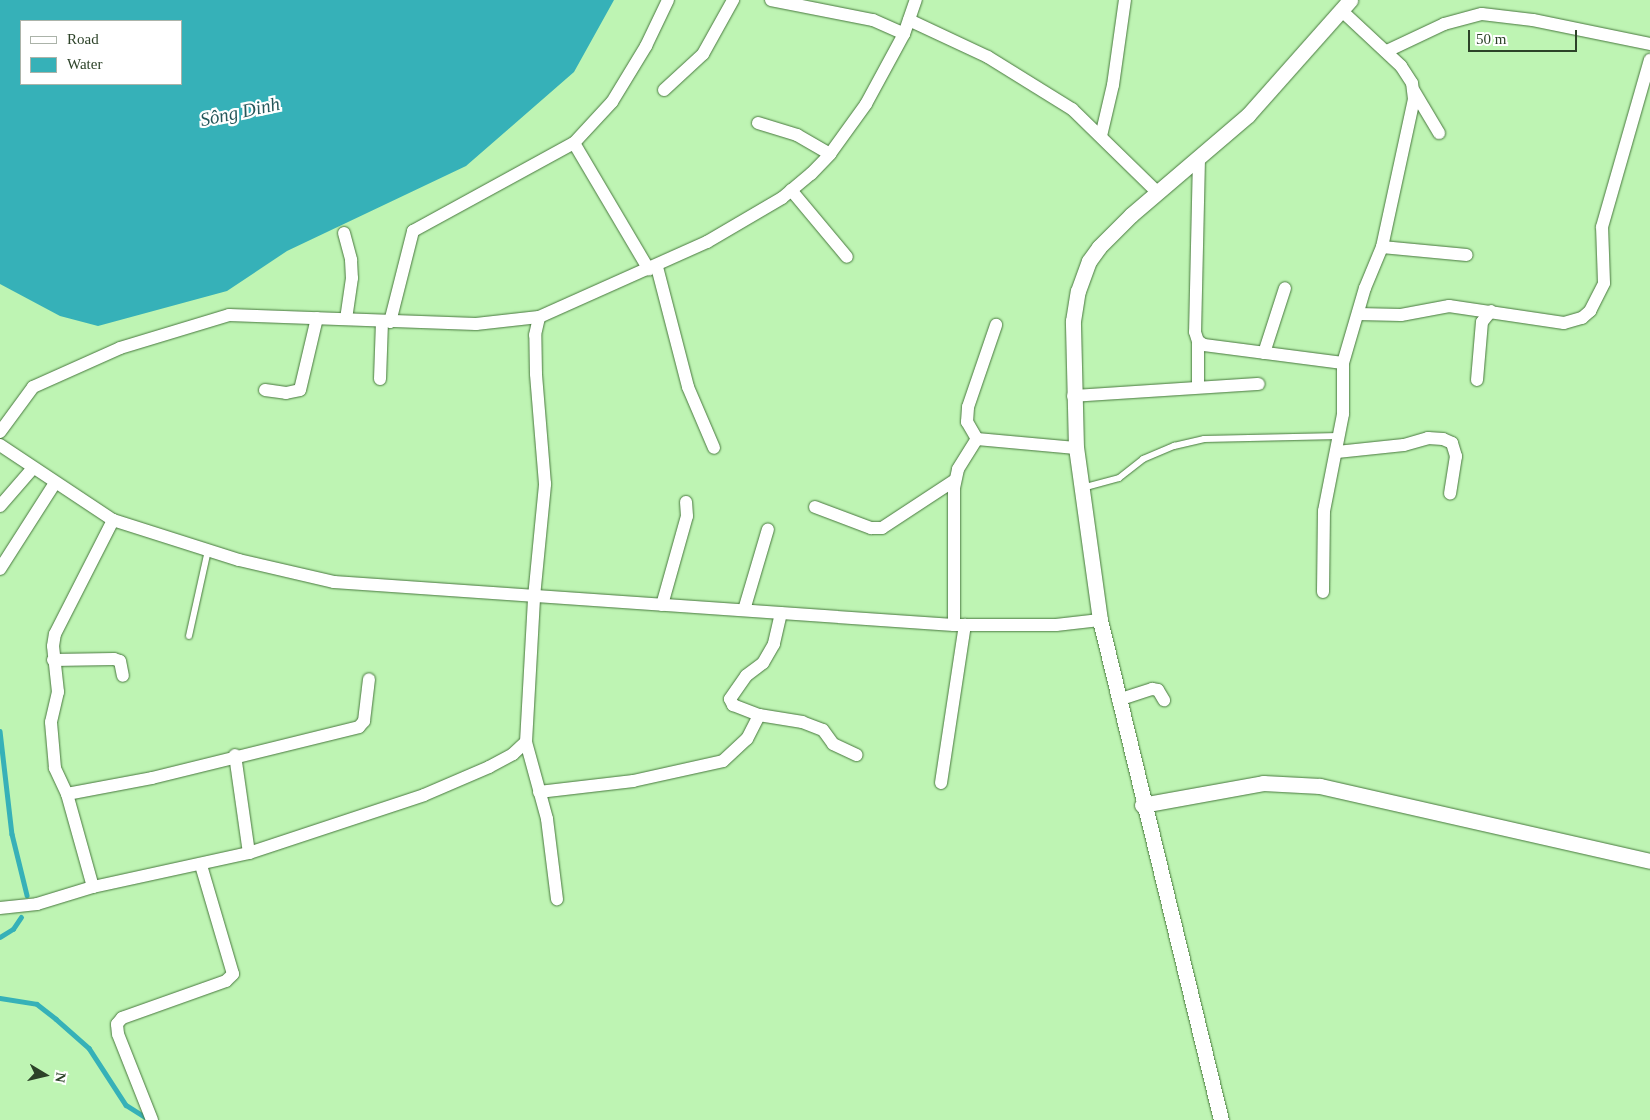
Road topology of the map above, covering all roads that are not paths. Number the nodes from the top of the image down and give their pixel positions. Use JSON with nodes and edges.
{"nodes":[{"id":1,"x":668,"y":0,"type":"edge"},
{"id":2,"x":733,"y":0,"type":"edge"},
{"id":3,"x":771,"y":0,"type":"edge"},
{"id":4,"x":916,"y":0,"type":"edge"},
{"id":5,"x":1125,"y":0,"type":"edge"},
{"id":6,"x":1346,"y":5,"type":"edge"},
{"id":7,"x":836,"y":6,"type":"edge"},
{"id":8,"x":909,"y":20,"type":"junction"},
{"id":9,"x":904,"y":34,"type":"junction"},
{"id":10,"x":1650,"y":44,"type":"edge"},
{"id":11,"x":1387,"y":51,"type":"junction"},
{"id":12,"x":1650,"y":60,"type":"edge"},
{"id":13,"x":664,"y":90,"type":"dead end"},
{"id":14,"x":1414,"y":91,"type":"junction"},
{"id":15,"x":758,"y":123,"type":"dead end"},
{"id":16,"x":1439,"y":133,"type":"dead end"},
{"id":17,"x":1102,"y":136,"type":"junction"},
{"id":18,"x":574,"y":143,"type":"junction"},
{"id":19,"x":830,"y":154,"type":"junction"},
{"id":20,"x":1199,"y":158,"type":"junction"},
{"id":21,"x":791,"y":190,"type":"junction"},
{"id":22,"x":1157,"y":192,"type":"junction"},
{"id":23,"x":344,"y":233,"type":"dead end"},
{"id":24,"x":1382,"y":247,"type":"junction"},
{"id":25,"x":1467,"y":255,"type":"dead end"},
{"id":26,"x":847,"y":257,"type":"dead end"},
{"id":27,"x":653,"y":269,"type":"junction"},
{"id":28,"x":1285,"y":288,"type":"dead end"},
{"id":29,"x":1491,"y":311,"type":"junction"},
{"id":30,"x":1358,"y":314,"type":"junction"},
{"id":31,"x":539,"y":317,"type":"junction"},
{"id":32,"x":317,"y":318,"type":"junction"},
{"id":33,"x":346,"y":319,"type":"junction"},
{"id":34,"x":386,"y":322,"type":"junction"},
{"id":35,"x":996,"y":325,"type":"dead end"},
{"id":36,"x":1198,"y":341,"type":"junction"},
{"id":37,"x":1264,"y":353,"type":"junction"},
{"id":38,"x":1343,"y":363,"type":"junction"},
{"id":39,"x":380,"y":379,"type":"dead end"},
{"id":40,"x":1477,"y":380,"type":"dead end"},
{"id":41,"x":1259,"y":384,"type":"dead end"},
{"id":42,"x":1198,"y":387,"type":"junction"},
{"id":43,"x":266,"y":390,"type":"dead end"},
{"id":44,"x":1073,"y":396,"type":"junction"},
{"id":45,"x":0,"y":432,"type":"edge"},
{"id":46,"x":1339,"y":436,"type":"junction"},
{"id":47,"x":977,"y":439,"type":"junction"},
{"id":48,"x":0,"y":445,"type":"edge"},
{"id":49,"x":714,"y":448,"type":"dead end"},
{"id":50,"x":1076,"y":448,"type":"junction"},
{"id":51,"x":1337,"y":452,"type":"junction"},
{"id":52,"x":33,"y":468,"type":"junction"},
{"id":53,"x":956,"y":480,"type":"junction"},
{"id":54,"x":55,"y":483,"type":"junction"},
{"id":55,"x":1081,"y":488,"type":"junction"},
{"id":56,"x":1450,"y":494,"type":"dead end"},
{"id":57,"x":686,"y":502,"type":"dead end"},
{"id":58,"x":0,"y":506,"type":"edge"},
{"id":59,"x":815,"y":507,"type":"dead end"},
{"id":60,"x":113,"y":520,"type":"junction"},
{"id":61,"x":768,"y":528,"type":"dead end"},
{"id":62,"x":208,"y":550,"type":"junction"},
{"id":63,"x":0,"y":569,"type":"edge"},
{"id":64,"x":1323,"y":592,"type":"dead end"},
{"id":65,"x":534,"y":597,"type":"junction"},
{"id":66,"x":662,"y":605,"type":"junction"},
{"id":67,"x":744,"y":610,"type":"junction"},
{"id":68,"x":781,"y":613,"type":"junction"},
{"id":69,"x":1100,"y":620,"type":"junction"},
{"id":70,"x":959,"y":625,"type":"junction"},
{"id":71,"x":188,"y":636,"type":"dead end"},
{"id":72,"x":53,"y":660,"type":"junction"},
{"id":73,"x":123,"y":676,"type":"dead end"},
{"id":74,"x":369,"y":679,"type":"dead end"},
{"id":75,"x":1118,"y":700,"type":"junction"},
{"id":76,"x":1164,"y":700,"type":"dead end"},
{"id":77,"x":759,"y":715,"type":"junction"},
{"id":78,"x":526,"y":742,"type":"junction"},
{"id":79,"x":235,"y":755,"type":"junction"},
{"id":80,"x":857,"y":755,"type":"dead end"},
{"id":81,"x":941,"y":783,"type":"dead end"},
{"id":82,"x":539,"y":792,"type":"junction"},
{"id":83,"x":67,"y":794,"type":"junction"},
{"id":84,"x":1142,"y":805,"type":"junction"},
{"id":85,"x":249,"y":852,"type":"junction"},
{"id":86,"x":1650,"y":861,"type":"edge"},
{"id":87,"x":201,"y":864,"type":"junction"},
{"id":88,"x":93,"y":887,"type":"junction"},
{"id":89,"x":557,"y":899,"type":"dead end"},
{"id":90,"x":0,"y":908,"type":"edge"},
{"id":91,"x":152,"y":1120,"type":"edge"},
{"id":92,"x":1221,"y":1120,"type":"edge"}],
"edges":[{"from":1,"to":18,"type":"street"},
{"from":2,"to":13,"type":"street"},
{"from":3,"to":7,"type":"street"},
{"from":4,"to":8,"type":"street"},
{"from":5,"to":17,"type":"street"},
{"from":6,"to":11,"type":"street"},
{"from":6,"to":20,"type":"street"},
{"from":7,"to":9,"type":"street"},
{"from":8,"to":9,"type":"street"},
{"from":8,"to":17,"type":"street"},
{"from":9,"to":19,"type":"street"},
{"from":10,"to":11,"type":"street"},
{"from":11,"to":14,"type":"street"},
{"from":12,"to":29,"type":"street"},
{"from":14,"to":16,"type":"street"},
{"from":14,"to":24,"type":"street"},
{"from":15,"to":19,"type":"street"},
{"from":17,"to":22,"type":"street"},
{"from":18,"to":27,"type":"street"},
{"from":18,"to":34,"type":"street"},
{"from":19,"to":21,"type":"street"},
{"from":20,"to":22,"type":"street"},
{"from":20,"to":36,"type":"street"},
{"from":21,"to":26,"type":"street"},
{"from":21,"to":27,"type":"street"},
{"from":22,"to":44,"type":"street"},
{"from":23,"to":33,"type":"street"},
{"from":24,"to":25,"type":"street"},
{"from":24,"to":30,"type":"street"},
{"from":27,"to":31,"type":"street"},
{"from":27,"to":49,"type":"street"},
{"from":28,"to":37,"type":"street"},
{"from":29,"to":30,"type":"street"},
{"from":29,"to":40,"type":"street"},
{"from":30,"to":38,"type":"street"},
{"from":31,"to":34,"type":"street"},
{"from":31,"to":65,"type":"street"},
{"from":32,"to":33,"type":"street"},
{"from":32,"to":43,"type":"street"},
{"from":32,"to":45,"type":"street"},
{"from":33,"to":34,"type":"street"},
{"from":34,"to":39,"type":"street"},
{"from":35,"to":47,"type":"street"},
{"from":36,"to":37,"type":"street"},
{"from":36,"to":42,"type":"street"},
{"from":37,"to":38,"type":"street"},
{"from":38,"to":46,"type":"street"},
{"from":41,"to":42,"type":"street"},
{"from":42,"to":44,"type":"street"},
{"from":44,"to":50,"type":"street"},
{"from":46,"to":51,"type":"street"},
{"from":46,"to":55,"type":"lane"},
{"from":47,"to":50,"type":"street"},
{"from":47,"to":53,"type":"street"},
{"from":48,"to":52,"type":"street"},
{"from":50,"to":55,"type":"street"},
{"from":51,"to":56,"type":"street"},
{"from":51,"to":64,"type":"street"},
{"from":52,"to":54,"type":"street"},
{"from":52,"to":58,"type":"street"},
{"from":53,"to":59,"type":"street"},
{"from":53,"to":70,"type":"street"},
{"from":54,"to":60,"type":"street"},
{"from":54,"to":63,"type":"street"},
{"from":55,"to":69,"type":"street"},
{"from":57,"to":66,"type":"street"},
{"from":60,"to":62,"type":"street"},
{"from":60,"to":72,"type":"street"},
{"from":61,"to":67,"type":"street"},
{"from":62,"to":65,"type":"street"},
{"from":62,"to":71,"type":"lane"},
{"from":65,"to":66,"type":"street"},
{"from":65,"to":78,"type":"street"},
{"from":66,"to":67,"type":"street"},
{"from":67,"to":68,"type":"street"},
{"from":68,"to":70,"type":"street"},
{"from":68,"to":77,"type":"street"},
{"from":69,"to":70,"type":"street"},
{"from":69,"to":75,"type":"street"},
{"from":70,"to":81,"type":"street"},
{"from":72,"to":73,"type":"street"},
{"from":72,"to":83,"type":"street"},
{"from":74,"to":79,"type":"street"},
{"from":75,"to":76,"type":"street"},
{"from":75,"to":84,"type":"street"},
{"from":77,"to":80,"type":"street"},
{"from":77,"to":82,"type":"street"},
{"from":78,"to":82,"type":"street"},
{"from":78,"to":85,"type":"street"},
{"from":79,"to":83,"type":"street"},
{"from":79,"to":85,"type":"street"},
{"from":82,"to":89,"type":"street"},
{"from":83,"to":88,"type":"street"},
{"from":84,"to":86,"type":"street"},
{"from":84,"to":92,"type":"street"},
{"from":85,"to":87,"type":"street"},
{"from":87,"to":88,"type":"street"},
{"from":87,"to":91,"type":"street"},
{"from":88,"to":90,"type":"street"}]}
